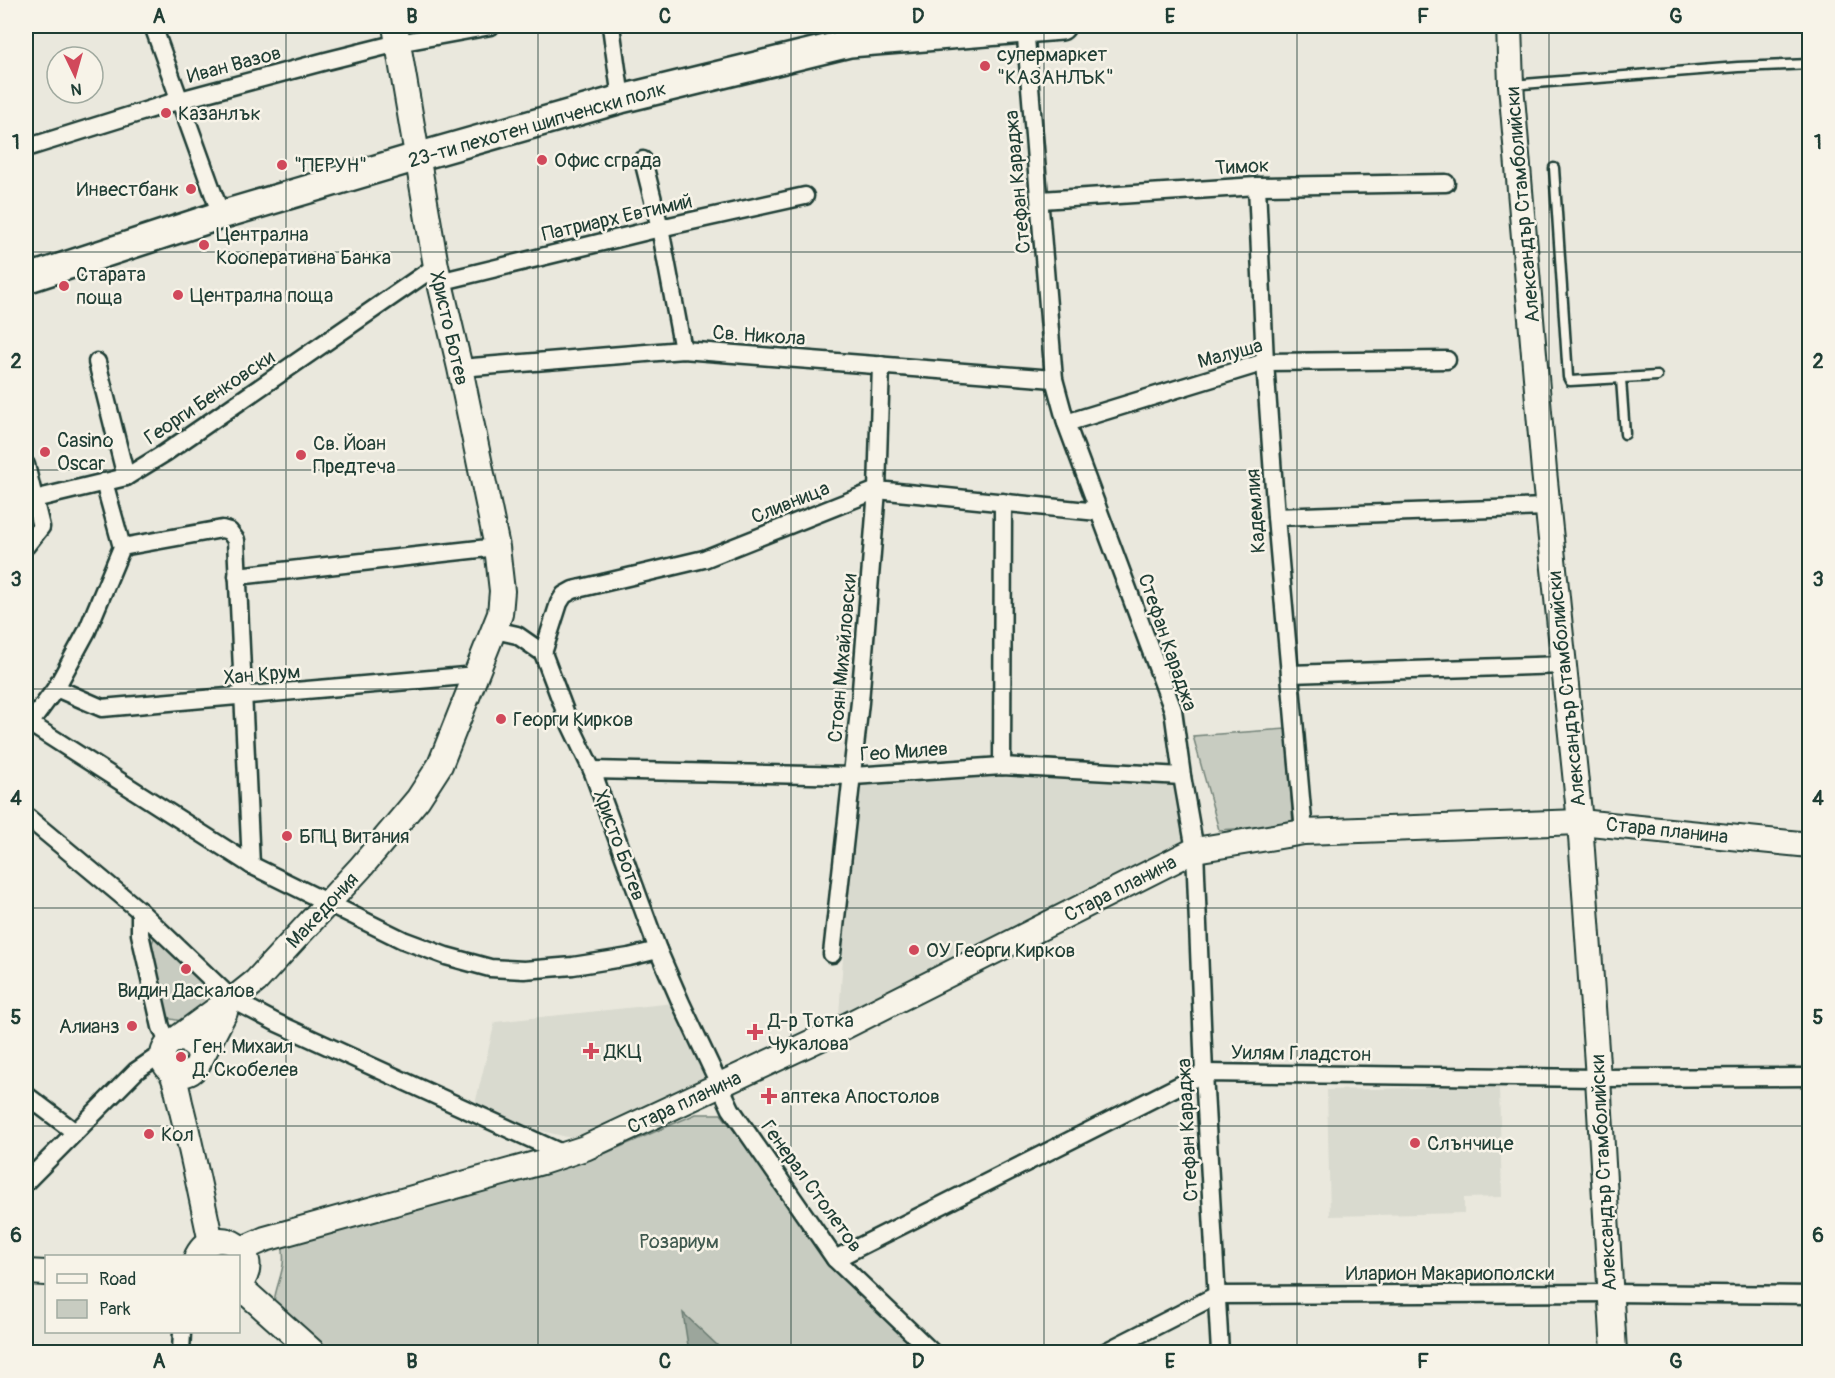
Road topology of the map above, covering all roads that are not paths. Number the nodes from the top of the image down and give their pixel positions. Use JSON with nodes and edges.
{"nodes":[{"id":1,"x":153,"y":26,"type":"edge"},
{"id":2,"x":491,"y":26,"type":"edge"},
{"id":3,"x":611,"y":26,"type":"edge"},
{"id":4,"x":1061,"y":26,"type":"edge"},
{"id":5,"x":1509,"y":26,"type":"edge"},
{"id":6,"x":1025,"y":27,"type":"edge"},
{"id":7,"x":397,"y":34,"type":"edge"},
{"id":8,"x":1809,"y":64,"type":"edge"},
{"id":9,"x":1511,"y":85,"type":"junction"},
{"id":10,"x":621,"y":99,"type":"junction"},
{"id":11,"x":180,"y":100,"type":"junction"},
{"id":12,"x":26,"y":148,"type":"edge"},
{"id":13,"x":417,"y":157,"type":"junction"},
{"id":14,"x":643,"y":160,"type":"dead end"},
{"id":15,"x":1554,"y":168,"type":"dead end"},
{"id":16,"x":1446,"y":183,"type":"dead end"},
{"id":17,"x":1257,"y":186,"type":"junction"},
{"id":18,"x":805,"y":196,"type":"dead end"},
{"id":19,"x":1041,"y":200,"type":"junction"},
{"id":20,"x":221,"y":215,"type":"junction"},
{"id":21,"x":660,"y":228,"type":"junction"},
{"id":22,"x":437,"y":274,"type":"junction"},
{"id":23,"x":26,"y":279,"type":"edge"},
{"id":24,"x":683,"y":351,"type":"junction"},
{"id":25,"x":1447,"y":360,"type":"dead end"},
{"id":26,"x":97,"y":362,"type":"dead end"},
{"id":27,"x":1265,"y":362,"type":"junction"},
{"id":28,"x":881,"y":365,"type":"junction"},
{"id":29,"x":460,"y":368,"type":"junction"},
{"id":30,"x":1657,"y":376,"type":"dead end"},
{"id":31,"x":1054,"y":379,"type":"junction"},
{"id":32,"x":1621,"y":379,"type":"junction"},
{"id":33,"x":1066,"y":423,"type":"junction"},
{"id":34,"x":1625,"y":434,"type":"dead end"},
{"id":35,"x":26,"y":465,"type":"edge"},
{"id":36,"x":126,"y":477,"type":"junction"},
{"id":37,"x":104,"y":482,"type":"junction"},
{"id":38,"x":877,"y":490,"type":"junction"},
{"id":39,"x":30,"y":500,"type":"edge"},
{"id":40,"x":1003,"y":502,"type":"junction"},
{"id":41,"x":1547,"y":507,"type":"junction"},
{"id":42,"x":1098,"y":512,"type":"junction"},
{"id":43,"x":1276,"y":517,"type":"junction"},
{"id":44,"x":26,"y":546,"type":"edge"},
{"id":45,"x":122,"y":547,"type":"junction"},
{"id":46,"x":497,"y":547,"type":"junction"},
{"id":47,"x":237,"y":576,"type":"junction"},
{"id":48,"x":491,"y":638,"type":"junction"},
{"id":49,"x":543,"y":653,"type":"junction"},
{"id":50,"x":1565,"y":665,"type":"junction"},
{"id":51,"x":1290,"y":674,"type":"junction"},
{"id":52,"x":476,"y":675,"type":"junction"},
{"id":53,"x":56,"y":688,"type":"junction"},
{"id":54,"x":244,"y":697,"type":"junction"},
{"id":55,"x":27,"y":726,"type":"edge"},
{"id":56,"x":1002,"y":766,"type":"junction"},
{"id":57,"x":592,"y":770,"type":"junction"},
{"id":58,"x":853,"y":776,"type":"junction"},
{"id":59,"x":1182,"y":776,"type":"junction"},
{"id":60,"x":26,"y":816,"type":"edge"},
{"id":61,"x":1580,"y":822,"type":"junction"},
{"id":62,"x":1304,"y":832,"type":"junction"},
{"id":63,"x":1809,"y":845,"type":"edge"},
{"id":64,"x":1195,"y":850,"type":"junction"},
{"id":65,"x":251,"y":865,"type":"junction"},
{"id":66,"x":327,"y":903,"type":"junction"},
{"id":67,"x":140,"y":911,"type":"junction"},
{"id":68,"x":658,"y":950,"type":"junction"},
{"id":69,"x":832,"y":954,"type":"dead end"},
{"id":70,"x":230,"y":1003,"type":"junction"},
{"id":71,"x":177,"y":1059,"type":"junction"},
{"id":72,"x":1204,"y":1073,"type":"junction"},
{"id":73,"x":1809,"y":1077,"type":"edge"},
{"id":74,"x":1598,"y":1078,"type":"junction"},
{"id":75,"x":719,"y":1086,"type":"junction"},
{"id":76,"x":26,"y":1095,"type":"edge"},
{"id":77,"x":75,"y":1132,"type":"junction"},
{"id":78,"x":566,"y":1155,"type":"junction"},
{"id":79,"x":26,"y":1182,"type":"edge"},
{"id":80,"x":242,"y":1249,"type":"junction"},
{"id":81,"x":197,"y":1252,"type":"edge"},
{"id":82,"x":835,"y":1259,"type":"junction"},
{"id":83,"x":26,"y":1272,"type":"edge"},
{"id":84,"x":45,"y":1274,"type":"edge"},
{"id":85,"x":240,"y":1285,"type":"edge"},
{"id":86,"x":240,"y":1287,"type":"edge"},
{"id":87,"x":1610,"y":1293,"type":"junction"},
{"id":88,"x":1217,"y":1295,"type":"junction"},
{"id":89,"x":1809,"y":1295,"type":"edge"},
{"id":90,"x":182,"y":1333,"type":"edge"},
{"id":91,"x":181,"y":1353,"type":"edge"},
{"id":92,"x":313,"y":1353,"type":"edge"},
{"id":93,"x":932,"y":1353,"type":"edge"},
{"id":94,"x":1105,"y":1353,"type":"edge"},
{"id":95,"x":1220,"y":1353,"type":"edge"},
{"id":96,"x":1614,"y":1353,"type":"edge"}],
"edges":[{"from":1,"to":11,"type":"street"},
{"from":2,"to":7,"type":"street","name":"Иван Вазов"},
{"from":3,"to":10,"type":"street"},
{"from":4,"to":6,"type":"main road","name":"23-ти пехотен шипченски полк"},
{"from":5,"to":9,"type":"main road","name":"Александър Стамболийски"},
{"from":6,"to":10,"type":"main road","name":"23-ти пехотен шипченски полк"},
{"from":6,"to":19,"type":"street","name":"Стефан Караджа"},
{"from":7,"to":11,"type":"street","name":"Иван Вазов"},
{"from":7,"to":13,"type":"main road","name":"Христо Ботев"},
{"from":8,"to":9,"type":"lane"},
{"from":9,"to":41,"type":"main road","name":"Александър Стамболийски"},
{"from":10,"to":13,"type":"main road","name":"23-ти пехотен шипченски полк"},
{"from":11,"to":12,"type":"street","name":"Иван Вазов"},
{"from":11,"to":20,"type":"street"},
{"from":13,"to":20,"type":"main road","name":"23-ти пехотен шипченски полк"},
{"from":13,"to":22,"type":"main road","name":"Христо Ботев"},
{"from":14,"to":21,"type":"street"},
{"from":15,"to":32,"type":"lane"},
{"from":16,"to":17,"type":"street","name":"Тимок"},
{"from":17,"to":19,"type":"street","name":"Тимок"},
{"from":17,"to":27,"type":"street","name":"Кадемлия"},
{"from":18,"to":21,"type":"street","name":"Патриарх Евтимий"},
{"from":19,"to":31,"type":"street","name":"Стефан Караджа"},
{"from":20,"to":23,"type":"main road","name":"23-ти пехотен шипченски полк"},
{"from":21,"to":22,"type":"street","name":"Патриарх Евтимий"},
{"from":21,"to":24,"type":"street"},
{"from":22,"to":29,"type":"main road","name":"Христо Ботев"},
{"from":22,"to":36,"type":"street","name":"Георги Бенковски"},
{"from":24,"to":28,"type":"street","name":"Св. Никола"},
{"from":24,"to":29,"type":"street","name":"Св. Никола"},
{"from":25,"to":27,"type":"street","name":"Малуша"},
{"from":26,"to":36,"type":"street"},
{"from":27,"to":33,"type":"street","name":"Малуша"},
{"from":27,"to":43,"type":"street","name":"Кадемлия"},
{"from":28,"to":31,"type":"street","name":"Св. Никола"},
{"from":28,"to":38,"type":"street","name":"Стоян Михайловски"},
{"from":29,"to":46,"type":"main road","name":"Христо Ботев"},
{"from":30,"to":32,"type":"lane"},
{"from":31,"to":33,"type":"street","name":"Стефан Караджа"},
{"from":32,"to":34,"type":"lane"},
{"from":33,"to":42,"type":"street","name":"Стефан Караджа"},
{"from":35,"to":39,"type":"street"},
{"from":36,"to":37,"type":"street","name":"Георги Бенковски"},
{"from":37,"to":39,"type":"street","name":"Георги Бенковски"},
{"from":37,"to":45,"type":"street"},
{"from":38,"to":40,"type":"street","name":"Сливница"},
{"from":38,"to":49,"type":"street","name":"Сливница"},
{"from":38,"to":58,"type":"street","name":"Стоян Михайловски"},
{"from":39,"to":44,"type":"street"},
{"from":40,"to":42,"type":"street","name":"Сливница"},
{"from":40,"to":56,"type":"street"},
{"from":41,"to":43,"type":"street"},
{"from":41,"to":50,"type":"main road","name":"Александър Стамболийски"},
{"from":42,"to":59,"type":"street","name":"Стефан Караджа"},
{"from":43,"to":51,"type":"street","name":"Кадемлия"},
{"from":45,"to":47,"type":"street"},
{"from":45,"to":53,"type":"street"},
{"from":46,"to":47,"type":"street"},
{"from":46,"to":48,"type":"main road","name":"Христо Ботев"},
{"from":47,"to":54,"type":"street"},
{"from":48,"to":49,"type":"street"},
{"from":48,"to":52,"type":"main road","name":"Македония"},
{"from":49,"to":57,"type":"street","name":"Христо Ботев"},
{"from":50,"to":51,"type":"street"},
{"from":50,"to":61,"type":"main road","name":"Александър Стамболийски"},
{"from":51,"to":62,"type":"street","name":"Кадемлия"},
{"from":52,"to":54,"type":"street","name":"Хан Крум"},
{"from":52,"to":66,"type":"main road","name":"Македония"},
{"from":53,"to":54,"type":"street","name":"Хан Крум"},
{"from":53,"to":55,"type":"street"},
{"from":54,"to":65,"type":"street"},
{"from":55,"to":65,"type":"street"},
{"from":56,"to":58,"type":"street","name":"Гео Милев"},
{"from":56,"to":59,"type":"street","name":"Гео Милев"},
{"from":57,"to":58,"type":"street","name":"Гео Милев"},
{"from":57,"to":68,"type":"street","name":"Христо Ботев"},
{"from":58,"to":69,"type":"street","name":"Стоян Михайловски"},
{"from":59,"to":64,"type":"street","name":"Стефан Караджа"},
{"from":60,"to":67,"type":"street"},
{"from":61,"to":62,"type":"main road","name":"Стара планина"},
{"from":61,"to":63,"type":"main road","name":"Стара планина"},
{"from":61,"to":74,"type":"main road","name":"Александър Стамболийски"},
{"from":62,"to":64,"type":"main road","name":"Стара планина"},
{"from":64,"to":72,"type":"street","name":"Стефан Караджа"},
{"from":64,"to":75,"type":"main road","name":"Стара планина"},
{"from":65,"to":66,"type":"street"},
{"from":66,"to":68,"type":"street"},
{"from":66,"to":70,"type":"main road","name":"Македония"},
{"from":67,"to":70,"type":"street"},
{"from":67,"to":71,"type":"street"},
{"from":68,"to":75,"type":"street","name":"Христо Ботев"},
{"from":70,"to":71,"type":"main road","name":"Македония"},
{"from":70,"to":71,"type":"main road","name":"Македония"},
{"from":70,"to":78,"type":"street"},
{"from":71,"to":77,"type":"street","name":"Македония"},
{"from":71,"to":81,"type":"main road"},
{"from":72,"to":74,"type":"street","name":"Уилям Гладстон"},
{"from":72,"to":82,"type":"street","name":"Уилям Гладстон"},
{"from":72,"to":88,"type":"street","name":"Стефан Караджа"},
{"from":73,"to":74,"type":"street","name":"Уилям Гладстон"},
{"from":74,"to":87,"type":"main road","name":"Александър Стамболийски"},
{"from":75,"to":78,"type":"main road","name":"Стара планина"},
{"from":75,"to":82,"type":"street","name":"Генерал Столетов"},
{"from":76,"to":77,"type":"street"},
{"from":77,"to":79,"type":"street","name":"Македония"},
{"from":78,"to":80,"type":"main road","name":"Стара планина"},
{"from":80,"to":81,"type":"main road"},
{"from":80,"to":85,"type":"main road"},
{"from":82,"to":93,"type":"street","name":"Генерал Столетов"},
{"from":83,"to":84,"type":"main road"},
{"from":86,"to":92,"type":"main road"},
{"from":87,"to":88,"type":"street","name":"Иларион Макариополски"},
{"from":87,"to":89,"type":"street","name":"Иларион Макариополски"},
{"from":87,"to":96,"type":"main road","name":"Александър Стамболийски"},
{"from":88,"to":94,"type":"street","name":"Иларион Макариополски"},
{"from":88,"to":95,"type":"street","name":"Стефан Караджа"},
{"from":90,"to":91,"type":"street"}]}
